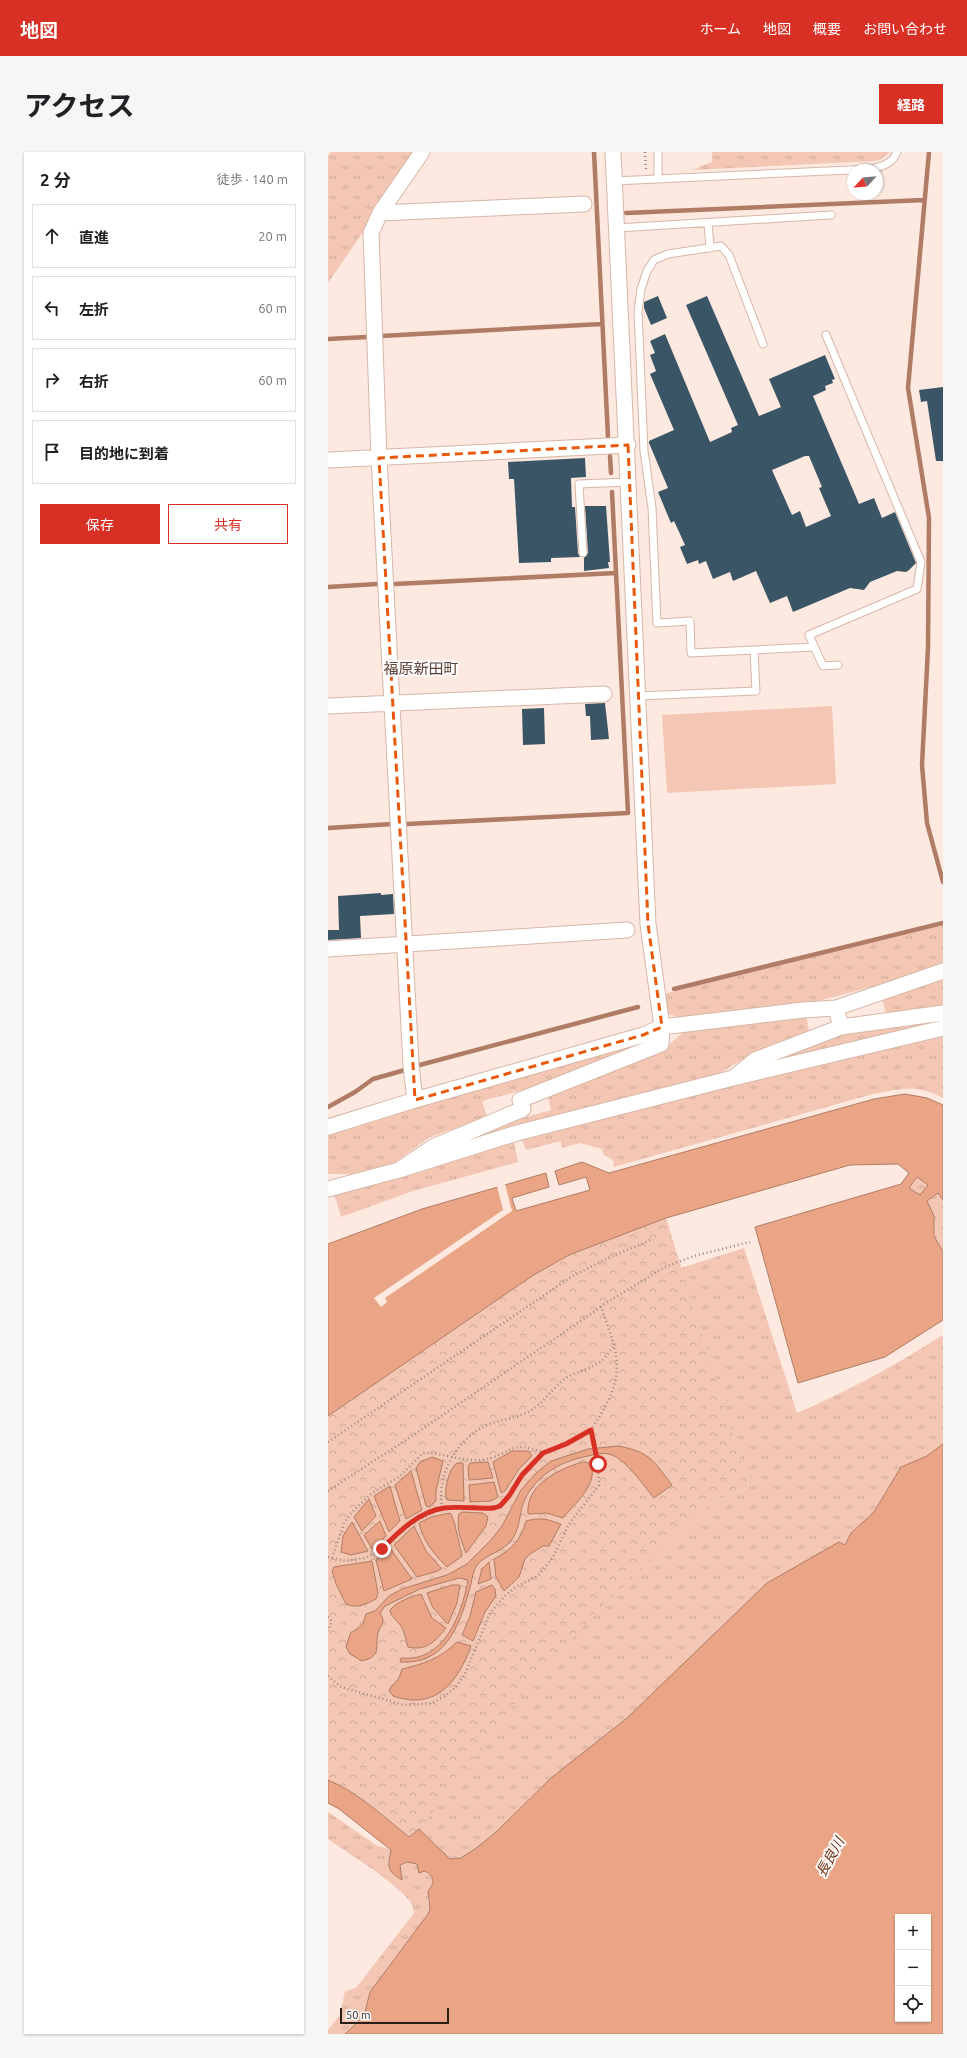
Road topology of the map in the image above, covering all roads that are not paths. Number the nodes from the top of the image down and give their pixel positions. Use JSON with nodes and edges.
{"nodes":[{"id":1,"x":422,"y":152,"type":"edge"},
{"id":2,"x":613,"y":152,"type":"edge"},
{"id":3,"x":658,"y":152,"type":"edge"},
{"id":4,"x":897,"y":152,"type":"edge"},
{"id":5,"x":658,"y":179,"type":"junction"},
{"id":6,"x":614,"y":181,"type":"junction"},
{"id":7,"x":584,"y":204,"type":"dead end"},
{"id":8,"x":380,"y":213,"type":"junction"},
{"id":9,"x":831,"y":215,"type":"dead end"},
{"id":10,"x":708,"y":223,"type":"junction"},
{"id":11,"x":617,"y":228,"type":"junction"},
{"id":12,"x":710,"y":248,"type":"junction"},
{"id":13,"x":826,"y":335,"type":"dead end"},
{"id":14,"x":763,"y":344,"type":"dead end"},
{"id":15,"x":628,"y":446,"type":"junction"},
{"id":16,"x":379,"y":458,"type":"junction"},
{"id":17,"x":328,"y":460,"type":"edge"},
{"id":18,"x":629,"y":482,"type":"junction"},
{"id":19,"x":583,"y":553,"type":"dead end"},
{"id":20,"x":814,"y":647,"type":"junction"},
{"id":21,"x":754,"y":650,"type":"junction"},
{"id":22,"x":838,"y":665,"type":"dead end"},
{"id":23,"x":604,"y":694,"type":"dead end"},
{"id":24,"x":637,"y":696,"type":"junction"},
{"id":25,"x":392,"y":704,"type":"junction"},
{"id":26,"x":328,"y":706,"type":"edge"},
{"id":27,"x":627,"y":930,"type":"dead end"},
{"id":28,"x":405,"y":945,"type":"junction"},
{"id":29,"x":328,"y":949,"type":"edge"},
{"id":30,"x":943,"y":971,"type":"edge"},
{"id":31,"x":836,"y":1008,"type":"junction"},
{"id":32,"x":943,"y":1013,"type":"edge"},
{"id":33,"x":662,"y":1027,"type":"junction"},
{"id":34,"x":842,"y":1027,"type":"junction"},
{"id":35,"x":943,"y":1028,"type":"edge"},
{"id":36,"x":733,"y":1078,"type":"junction"},
{"id":37,"x":415,"y":1100,"type":"junction"},
{"id":38,"x":328,"y":1127,"type":"edge"},
{"id":39,"x":399,"y":1170,"type":"junction"},
{"id":40,"x":328,"y":1182,"type":"edge"},
{"id":41,"x":346,"y":1183,"type":"junction"},
{"id":42,"x":328,"y":1188,"type":"edge"}],
"edges":[{"from":1,"to":8,"type":"street"},
{"from":2,"to":6,"type":"street"},
{"from":3,"to":5,"type":"lane"},
{"from":4,"to":5,"type":"lane"},
{"from":5,"to":6,"type":"lane"},
{"from":6,"to":11,"type":"street"},
{"from":7,"to":8,"type":"street"},
{"from":8,"to":16,"type":"street"},
{"from":9,"to":10,"type":"lane"},
{"from":10,"to":11,"type":"lane"},
{"from":10,"to":12,"type":"lane"},
{"from":11,"to":15,"type":"street"},
{"from":12,"to":14,"type":"lane"},
{"from":12,"to":21,"type":"lane"},
{"from":13,"to":20,"type":"lane"},
{"from":15,"to":16,"type":"street"},
{"from":15,"to":18,"type":"street"},
{"from":16,"to":17,"type":"street"},
{"from":16,"to":25,"type":"street"},
{"from":18,"to":19,"type":"lane"},
{"from":18,"to":24,"type":"street"},
{"from":20,"to":21,"type":"lane"},
{"from":20,"to":22,"type":"lane"},
{"from":21,"to":24,"type":"lane"},
{"from":23,"to":25,"type":"street"},
{"from":24,"to":33,"type":"street"},
{"from":25,"to":26,"type":"street"},
{"from":25,"to":28,"type":"street"},
{"from":27,"to":28,"type":"street"},
{"from":28,"to":29,"type":"street"},
{"from":28,"to":37,"type":"street"},
{"from":30,"to":31,"type":"street"},
{"from":31,"to":33,"type":"street"},
{"from":31,"to":34,"type":"street"},
{"from":32,"to":34,"type":"street"},
{"from":33,"to":37,"type":"street"},
{"from":33,"to":39,"type":"street"},
{"from":34,"to":36,"type":"street"},
{"from":35,"to":36,"type":"street"},
{"from":36,"to":39,"type":"street"},
{"from":37,"to":38,"type":"street"},
{"from":39,"to":41,"type":"street"},
{"from":40,"to":41,"type":"street"},
{"from":41,"to":42,"type":"street"}]}
